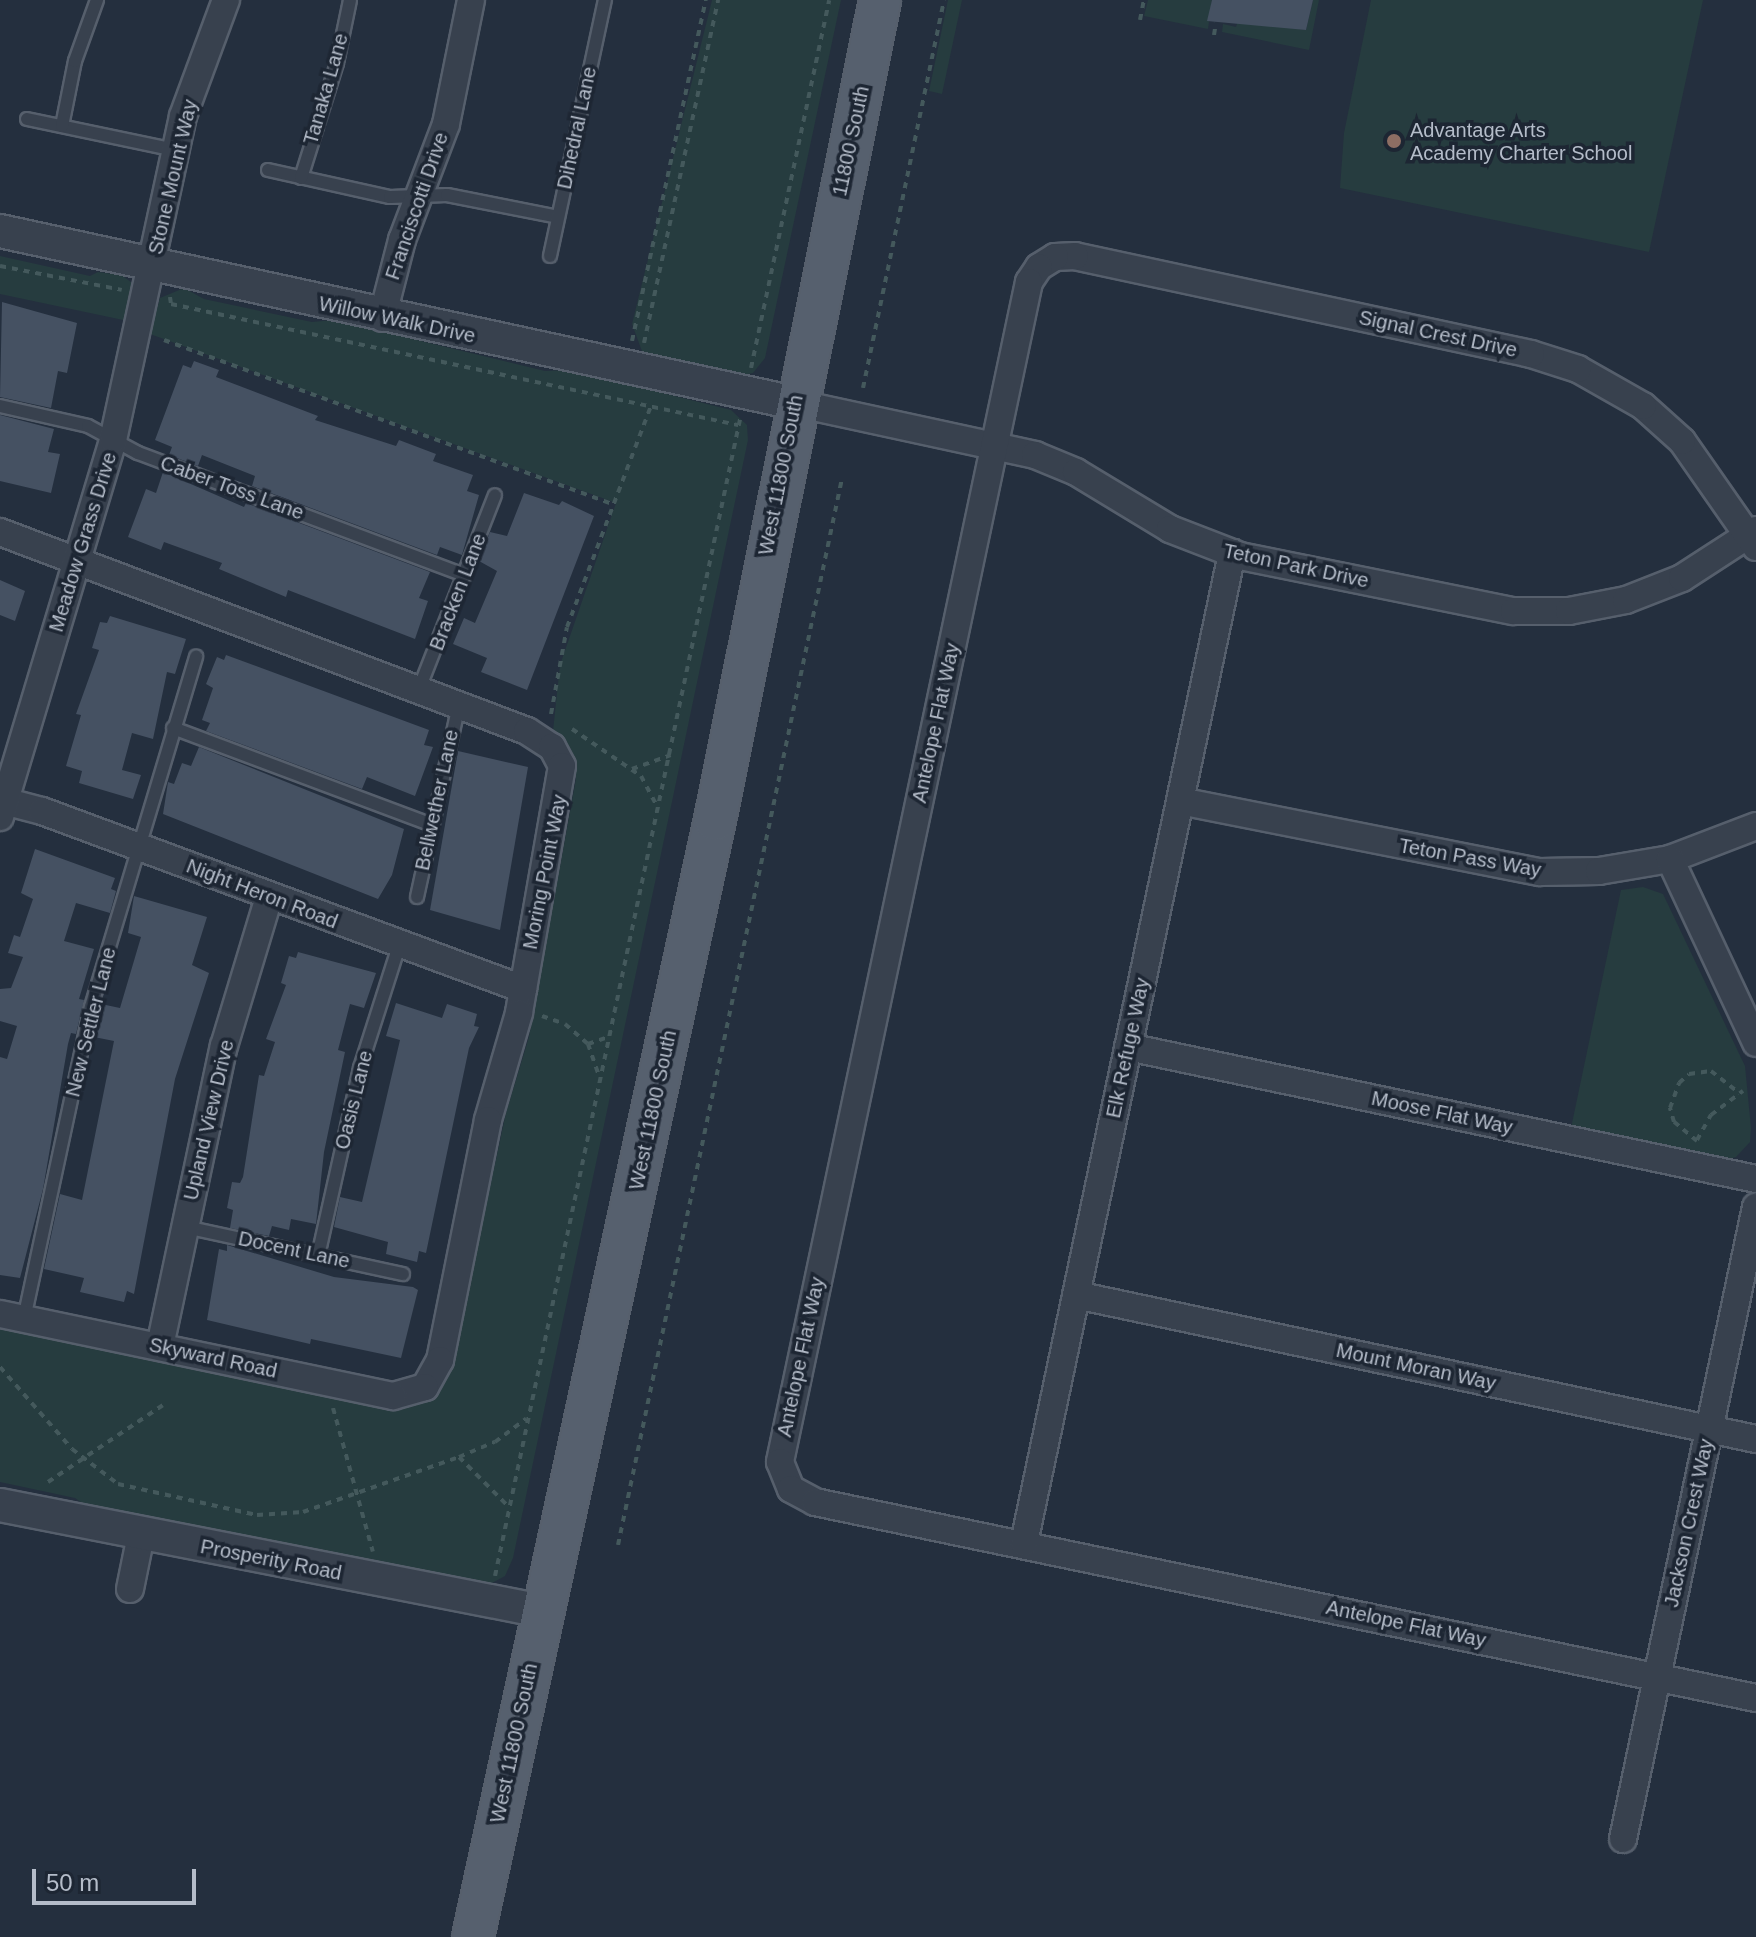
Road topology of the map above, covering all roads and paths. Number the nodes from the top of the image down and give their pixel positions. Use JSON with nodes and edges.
{"nodes":[{"id":1,"x":97,"y":0,"type":"edge"},
{"id":2,"x":226,"y":0,"type":"edge"},
{"id":3,"x":350,"y":0,"type":"edge"},
{"id":4,"x":471,"y":0,"type":"edge"},
{"id":5,"x":605,"y":0,"type":"edge"},
{"id":6,"x":706,"y":0,"type":"edge"},
{"id":7,"x":718,"y":0,"type":"edge"},
{"id":8,"x":829,"y":0,"type":"edge"},
{"id":9,"x":880,"y":0,"type":"edge"},
{"id":10,"x":944,"y":0,"type":"edge"},
{"id":11,"x":1144,"y":0,"type":"edge"},
{"id":12,"x":1140,"y":20,"type":"dead end"},
{"id":13,"x":1216,"y":23,"type":"dead end"},
{"id":14,"x":1214,"y":35,"type":"dead end"},
{"id":15,"x":27,"y":119,"type":"dead end"},
{"id":16,"x":62,"y":126,"type":"junction"},
{"id":17,"x":176,"y":150,"type":"junction"},
{"id":18,"x":268,"y":170,"type":"dead end"},
{"id":19,"x":301,"y":178,"type":"junction"},
{"id":20,"x":420,"y":196,"type":"junction"},
{"id":21,"x":558,"y":217,"type":"junction"},
{"id":22,"x":0,"y":231,"type":"edge"},
{"id":23,"x":550,"y":256,"type":"dead end"},
{"id":24,"x":1046,"y":261,"type":"joint"},
{"id":25,"x":0,"y":266,"type":"edge"},
{"id":26,"x":151,"y":275,"type":"junction"},
{"id":27,"x":821,"y":281,"type":"joint"},
{"id":28,"x":382,"y":318,"type":"junction"},
{"id":29,"x":164,"y":340,"type":"dead end"},
{"id":30,"x":632,"y":341,"type":"dead end"},
{"id":31,"x":644,"y":343,"type":"dead end"},
{"id":32,"x":751,"y":366,"type":"dead end"},
{"id":33,"x":863,"y":388,"type":"dead end"},
{"id":34,"x":795,"y":403,"type":"junction"},
{"id":35,"x":0,"y":406,"type":"edge"},
{"id":36,"x":651,"y":406,"type":"junction"},
{"id":37,"x":113,"y":440,"type":"junction"},
{"id":38,"x":995,"y":444,"type":"junction"},
{"id":39,"x":842,"y":478,"type":"dead end"},
{"id":40,"x":495,"y":495,"type":"dead end"},
{"id":41,"x":612,"y":504,"type":"junction"},
{"id":42,"x":0,"y":532,"type":"edge"},
{"id":43,"x":1753,"y":537,"type":"edge"},
{"id":44,"x":1232,"y":553,"type":"junction"},
{"id":45,"x":77,"y":560,"type":"junction"},
{"id":46,"x":465,"y":575,"type":"junction"},
{"id":47,"x":196,"y":656,"type":"dead end"},
{"id":48,"x":419,"y":689,"type":"junction"},
{"id":49,"x":459,"y":705,"type":"junction"},
{"id":50,"x":551,"y":714,"type":"dead end"},
{"id":51,"x":173,"y":728,"type":"junction"},
{"id":52,"x":572,"y":729,"type":"dead end"},
{"id":53,"x":671,"y":755,"type":"junction"},
{"id":54,"x":632,"y":769,"type":"junction"},
{"id":55,"x":1180,"y":801,"type":"junction"},
{"id":56,"x":2,"y":806,"type":"edge"},
{"id":57,"x":657,"y":807,"type":"junction"},
{"id":58,"x":430,"y":824,"type":"junction"},
{"id":59,"x":1756,"y":826,"type":"edge"},
{"id":60,"x":138,"y":848,"type":"junction"},
{"id":61,"x":1670,"y":859,"type":"junction"},
{"id":62,"x":269,"y":897,"type":"junction"},
{"id":63,"x":417,"y":897,"type":"dead end"},
{"id":64,"x":399,"y":946,"type":"junction"},
{"id":65,"x":523,"y":989,"type":"junction"},
{"id":66,"x":542,"y":1016,"type":"dead end"},
{"id":67,"x":608,"y":1037,"type":"junction"},
{"id":68,"x":1756,"y":1043,"type":"edge"},
{"id":69,"x":588,"y":1044,"type":"junction"},
{"id":70,"x":1128,"y":1047,"type":"junction"},
{"id":71,"x":600,"y":1078,"type":"junction"},
{"id":72,"x":1741,"y":1092,"type":"joint"},
{"id":73,"x":1756,"y":1179,"type":"edge"},
{"id":74,"x":1756,"y":1207,"type":"edge"},
{"id":75,"x":185,"y":1227,"type":"junction"},
{"id":76,"x":318,"y":1256,"type":"junction"},
{"id":77,"x":403,"y":1274,"type":"dead end"},
{"id":78,"x":1076,"y":1295,"type":"junction"},
{"id":79,"x":12,"y":1317,"type":"edge"},
{"id":80,"x":160,"y":1346,"type":"junction"},
{"id":81,"x":0,"y":1367,"type":"edge"},
{"id":82,"x":425,"y":1387,"type":"joint"},
{"id":83,"x":163,"y":1405,"type":"dead end"},
{"id":84,"x":333,"y":1407,"type":"dead end"},
{"id":85,"x":527,"y":1417,"type":"junction"},
{"id":86,"x":1709,"y":1429,"type":"junction"},
{"id":87,"x":1756,"y":1439,"type":"edge"},
{"id":88,"x":459,"y":1457,"type":"junction"},
{"id":89,"x":83,"y":1459,"type":"junction"},
{"id":90,"x":48,"y":1482,"type":"dead end"},
{"id":91,"x":356,"y":1491,"type":"junction"},
{"id":92,"x":0,"y":1505,"type":"edge"},
{"id":93,"x":508,"y":1506,"type":"junction"},
{"id":94,"x":141,"y":1535,"type":"junction"},
{"id":95,"x":1024,"y":1543,"type":"junction"},
{"id":96,"x":618,"y":1545,"type":"dead end"},
{"id":97,"x":373,"y":1552,"type":"dead end"},
{"id":98,"x":498,"y":1582,"type":"dead end"},
{"id":99,"x":130,"y":1589,"type":"dead end"},
{"id":100,"x":542,"y":1611,"type":"junction"},
{"id":101,"x":1657,"y":1677,"type":"junction"},
{"id":102,"x":1756,"y":1698,"type":"edge"},
{"id":103,"x":1623,"y":1839,"type":"dead end"},
{"id":104,"x":473,"y":1937,"type":"edge"}],
"edges":[{"from":1,"to":16,"type":"lane"},
{"from":2,"to":17,"type":"street","name":"Stone Mount Way"},
{"from":3,"to":19,"type":"lane","name":"Tanaka Lane"},
{"from":4,"to":20,"type":"street","name":"Franciscotti Drive"},
{"from":5,"to":21,"type":"lane","name":"Dihedral Lane"},
{"from":6,"to":30,"type":"path"},
{"from":7,"to":31,"type":"path"},
{"from":8,"to":32,"type":"path"},
{"from":9,"to":27,"type":"main road","name":"11800 South"},
{"from":10,"to":33,"type":"path"},
{"from":11,"to":12,"type":"path"},
{"from":13,"to":14,"type":"path"},
{"from":15,"to":16,"type":"lane"},
{"from":16,"to":17,"type":"lane"},
{"from":17,"to":26,"type":"street","name":"Stone Mount Way"},
{"from":18,"to":19,"type":"lane"},
{"from":19,"to":20,"type":"lane"},
{"from":20,"to":21,"type":"lane"},
{"from":20,"to":28,"type":"street","name":"Franciscotti Drive"},
{"from":21,"to":23,"type":"lane","name":"Dihedral Lane"},
{"from":22,"to":26,"type":"street","name":"Willow Walk Drive"},
{"from":24,"to":38,"type":"street","name":"Antelope Flat Way"},
{"from":24,"to":43,"type":"street","name":"Signal Crest Drive"},
{"from":25,"to":26,"type":"path"},
{"from":26,"to":28,"type":"street","name":"Willow Walk Drive"},
{"from":26,"to":36,"type":"path"},
{"from":26,"to":37,"type":"street","name":"Meadow Grass Drive"},
{"from":27,"to":34,"type":"main road","name":"West 11800 South"},
{"from":28,"to":34,"type":"street","name":"Willow Walk Drive"},
{"from":29,"to":41,"type":"path"},
{"from":34,"to":38,"type":"street","name":"Teton Park Drive"},
{"from":34,"to":100,"type":"main road","name":"West 11800 South"},
{"from":35,"to":37,"type":"lane","name":"Caber Toss Lane"},
{"from":36,"to":41,"type":"path"},
{"from":36,"to":53,"type":"path"},
{"from":37,"to":45,"type":"street","name":"Meadow Grass Drive"},
{"from":37,"to":46,"type":"lane","name":"Caber Toss Lane"},
{"from":38,"to":44,"type":"street","name":"Teton Park Drive"},
{"from":38,"to":95,"type":"street","name":"Antelope Flat Way"},
{"from":39,"to":96,"type":"path"},
{"from":40,"to":46,"type":"lane","name":"Bracken Lane"},
{"from":41,"to":50,"type":"path"},
{"from":42,"to":45,"type":"street","name":"Moring Point Way"},
{"from":43,"to":44,"type":"street","name":"Teton Park Drive"},
{"from":44,"to":55,"type":"street","name":"Elk Refuge Way"},
{"from":45,"to":48,"type":"street","name":"Moring Point Way"},
{"from":45,"to":56,"type":"street","name":"Meadow Grass Drive"},
{"from":46,"to":48,"type":"lane","name":"Bracken Lane"},
{"from":47,"to":51,"type":"lane","name":"New Settler Lane"},
{"from":48,"to":49,"type":"street","name":"Moring Point Way"},
{"from":49,"to":58,"type":"lane","name":"Bellwether Lane"},
{"from":49,"to":65,"type":"street","name":"Moring Point Way"},
{"from":51,"to":58,"type":"lane"},
{"from":51,"to":60,"type":"lane","name":"New Settler Lane"},
{"from":52,"to":54,"type":"path"},
{"from":53,"to":54,"type":"path"},
{"from":53,"to":57,"type":"path"},
{"from":54,"to":57,"type":"path"},
{"from":55,"to":61,"type":"street","name":"Teton Pass Way"},
{"from":55,"to":70,"type":"street","name":"Elk Refuge Way"},
{"from":56,"to":60,"type":"street","name":"Night Heron Road"},
{"from":57,"to":67,"type":"path"},
{"from":58,"to":63,"type":"lane","name":"Bellwether Lane"},
{"from":59,"to":61,"type":"street","name":"Teton Pass Way"},
{"from":60,"to":62,"type":"street","name":"Night Heron Road"},
{"from":60,"to":79,"type":"lane","name":"New Settler Lane"},
{"from":61,"to":68,"type":"street"},
{"from":62,"to":64,"type":"street","name":"Night Heron Road"},
{"from":62,"to":75,"type":"street","name":"Upland View Drive"},
{"from":64,"to":65,"type":"street","name":"Night Heron Road"},
{"from":64,"to":76,"type":"lane","name":"Oasis Lane"},
{"from":65,"to":82,"type":"street","name":"Moring Point Way"},
{"from":66,"to":69,"type":"path"},
{"from":67,"to":69,"type":"path"},
{"from":67,"to":71,"type":"path"},
{"from":69,"to":71,"type":"path"},
{"from":70,"to":73,"type":"street","name":"Moose Flat Way"},
{"from":70,"to":78,"type":"street","name":"Elk Refuge Way"},
{"from":71,"to":85,"type":"path"},
{"from":72,"to":72,"type":"path"},
{"from":74,"to":86,"type":"street","name":"Jackson Crest Way"},
{"from":75,"to":76,"type":"lane","name":"Docent Lane"},
{"from":75,"to":80,"type":"street","name":"Upland View Drive"},
{"from":76,"to":77,"type":"lane","name":"Docent Lane"},
{"from":78,"to":86,"type":"street","name":"Mount Moran Way"},
{"from":78,"to":95,"type":"street","name":"Elk Refuge Way"},
{"from":79,"to":80,"type":"street","name":"Skyward Road"},
{"from":80,"to":82,"type":"street","name":"Skyward Road"},
{"from":81,"to":89,"type":"path"},
{"from":83,"to":89,"type":"path"},
{"from":84,"to":91,"type":"path"},
{"from":85,"to":88,"type":"path"},
{"from":85,"to":93,"type":"path"},
{"from":86,"to":87,"type":"street","name":"Mount Moran Way"},
{"from":86,"to":101,"type":"street","name":"Jackson Crest Way"},
{"from":88,"to":91,"type":"path"},
{"from":88,"to":93,"type":"path"},
{"from":89,"to":90,"type":"path"},
{"from":89,"to":91,"type":"path"},
{"from":91,"to":97,"type":"path"},
{"from":92,"to":94,"type":"street","name":"Prosperity Road"},
{"from":93,"to":98,"type":"path"},
{"from":94,"to":99,"type":"street"},
{"from":94,"to":100,"type":"street","name":"Prosperity Road"},
{"from":95,"to":101,"type":"street","name":"Antelope Flat Way"},
{"from":100,"to":104,"type":"main road","name":"West 11800 South"},
{"from":101,"to":102,"type":"street","name":"Antelope Flat Way"},
{"from":101,"to":103,"type":"street","name":"Jackson Crest Way"}]}
